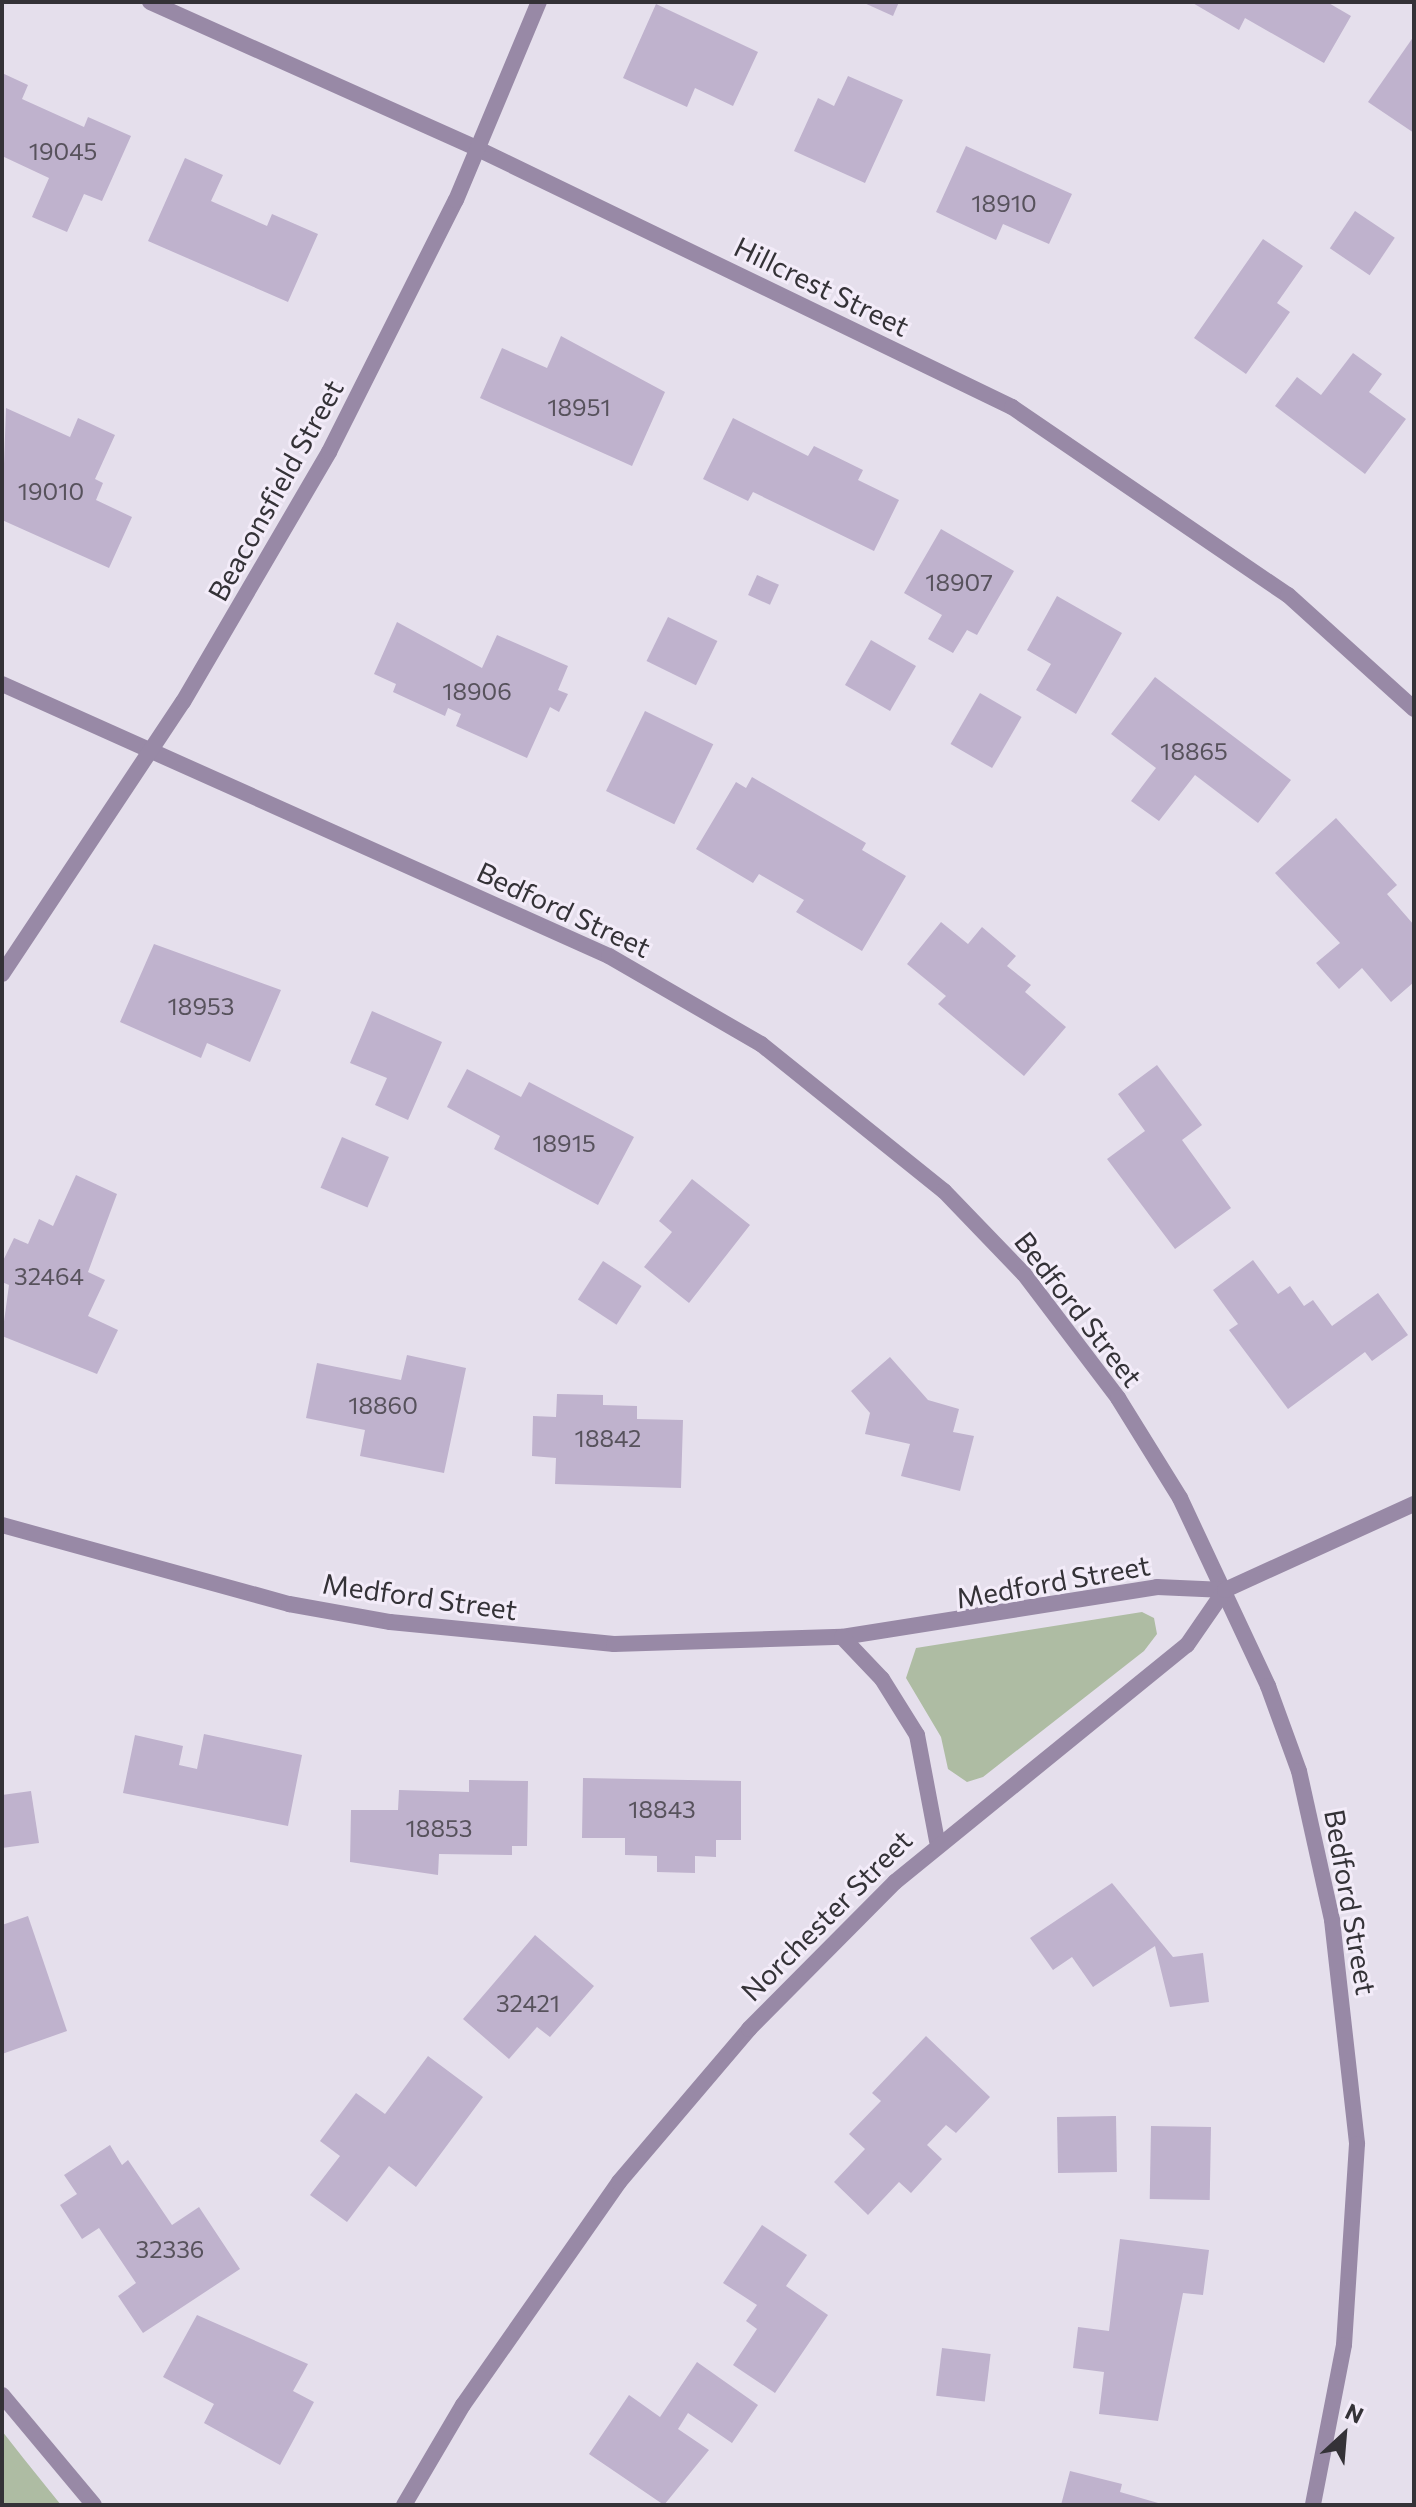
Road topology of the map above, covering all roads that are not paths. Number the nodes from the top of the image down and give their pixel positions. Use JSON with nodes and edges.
{"nodes":[{"id":1,"x":150,"y":2,"type":"edge"},
{"id":2,"x":539,"y":2,"type":"edge"},
{"id":3,"x":478,"y":149,"type":"junction"},
{"id":4,"x":2,"y":684,"type":"edge"},
{"id":5,"x":1414,"y":709,"type":"edge"},
{"id":6,"x":152,"y":750,"type":"junction"},
{"id":7,"x":2,"y":974,"type":"edge"},
{"id":8,"x":1414,"y":1504,"type":"edge"},
{"id":9,"x":2,"y":1525,"type":"edge"},
{"id":10,"x":1225,"y":1590,"type":"junction"},
{"id":11,"x":842,"y":1637,"type":"junction"},
{"id":12,"x":937,"y":1841,"type":"junction"},
{"id":13,"x":2,"y":2395,"type":"edge"},
{"id":14,"x":94,"y":2505,"type":"edge"},
{"id":15,"x":404,"y":2505,"type":"edge"},
{"id":16,"x":1313,"y":2505,"type":"edge"}],
"edges":[{"from":1,"to":3,"type":"street","name":"Hillcrest Street"},
{"from":2,"to":3,"type":"street","name":"Beaconsfield Street"},
{"from":3,"to":5,"type":"street","name":"Hillcrest Street"},
{"from":3,"to":6,"type":"street","name":"Beaconsfield Street"},
{"from":4,"to":6,"type":"street","name":"Bedford Street"},
{"from":6,"to":7,"type":"street","name":"Beaconsfield Street"},
{"from":6,"to":10,"type":"street","name":"Bedford Street"},
{"from":8,"to":10,"type":"street"},
{"from":9,"to":11,"type":"street","name":"Medford Street"},
{"from":10,"to":11,"type":"street","name":"Medford Street"},
{"from":10,"to":12,"type":"street","name":"Norchester Street"},
{"from":10,"to":16,"type":"street","name":"Bedford Street"},
{"from":11,"to":12,"type":"street"},
{"from":12,"to":15,"type":"street","name":"Norchester Street"},
{"from":13,"to":14,"type":"street"}]}
